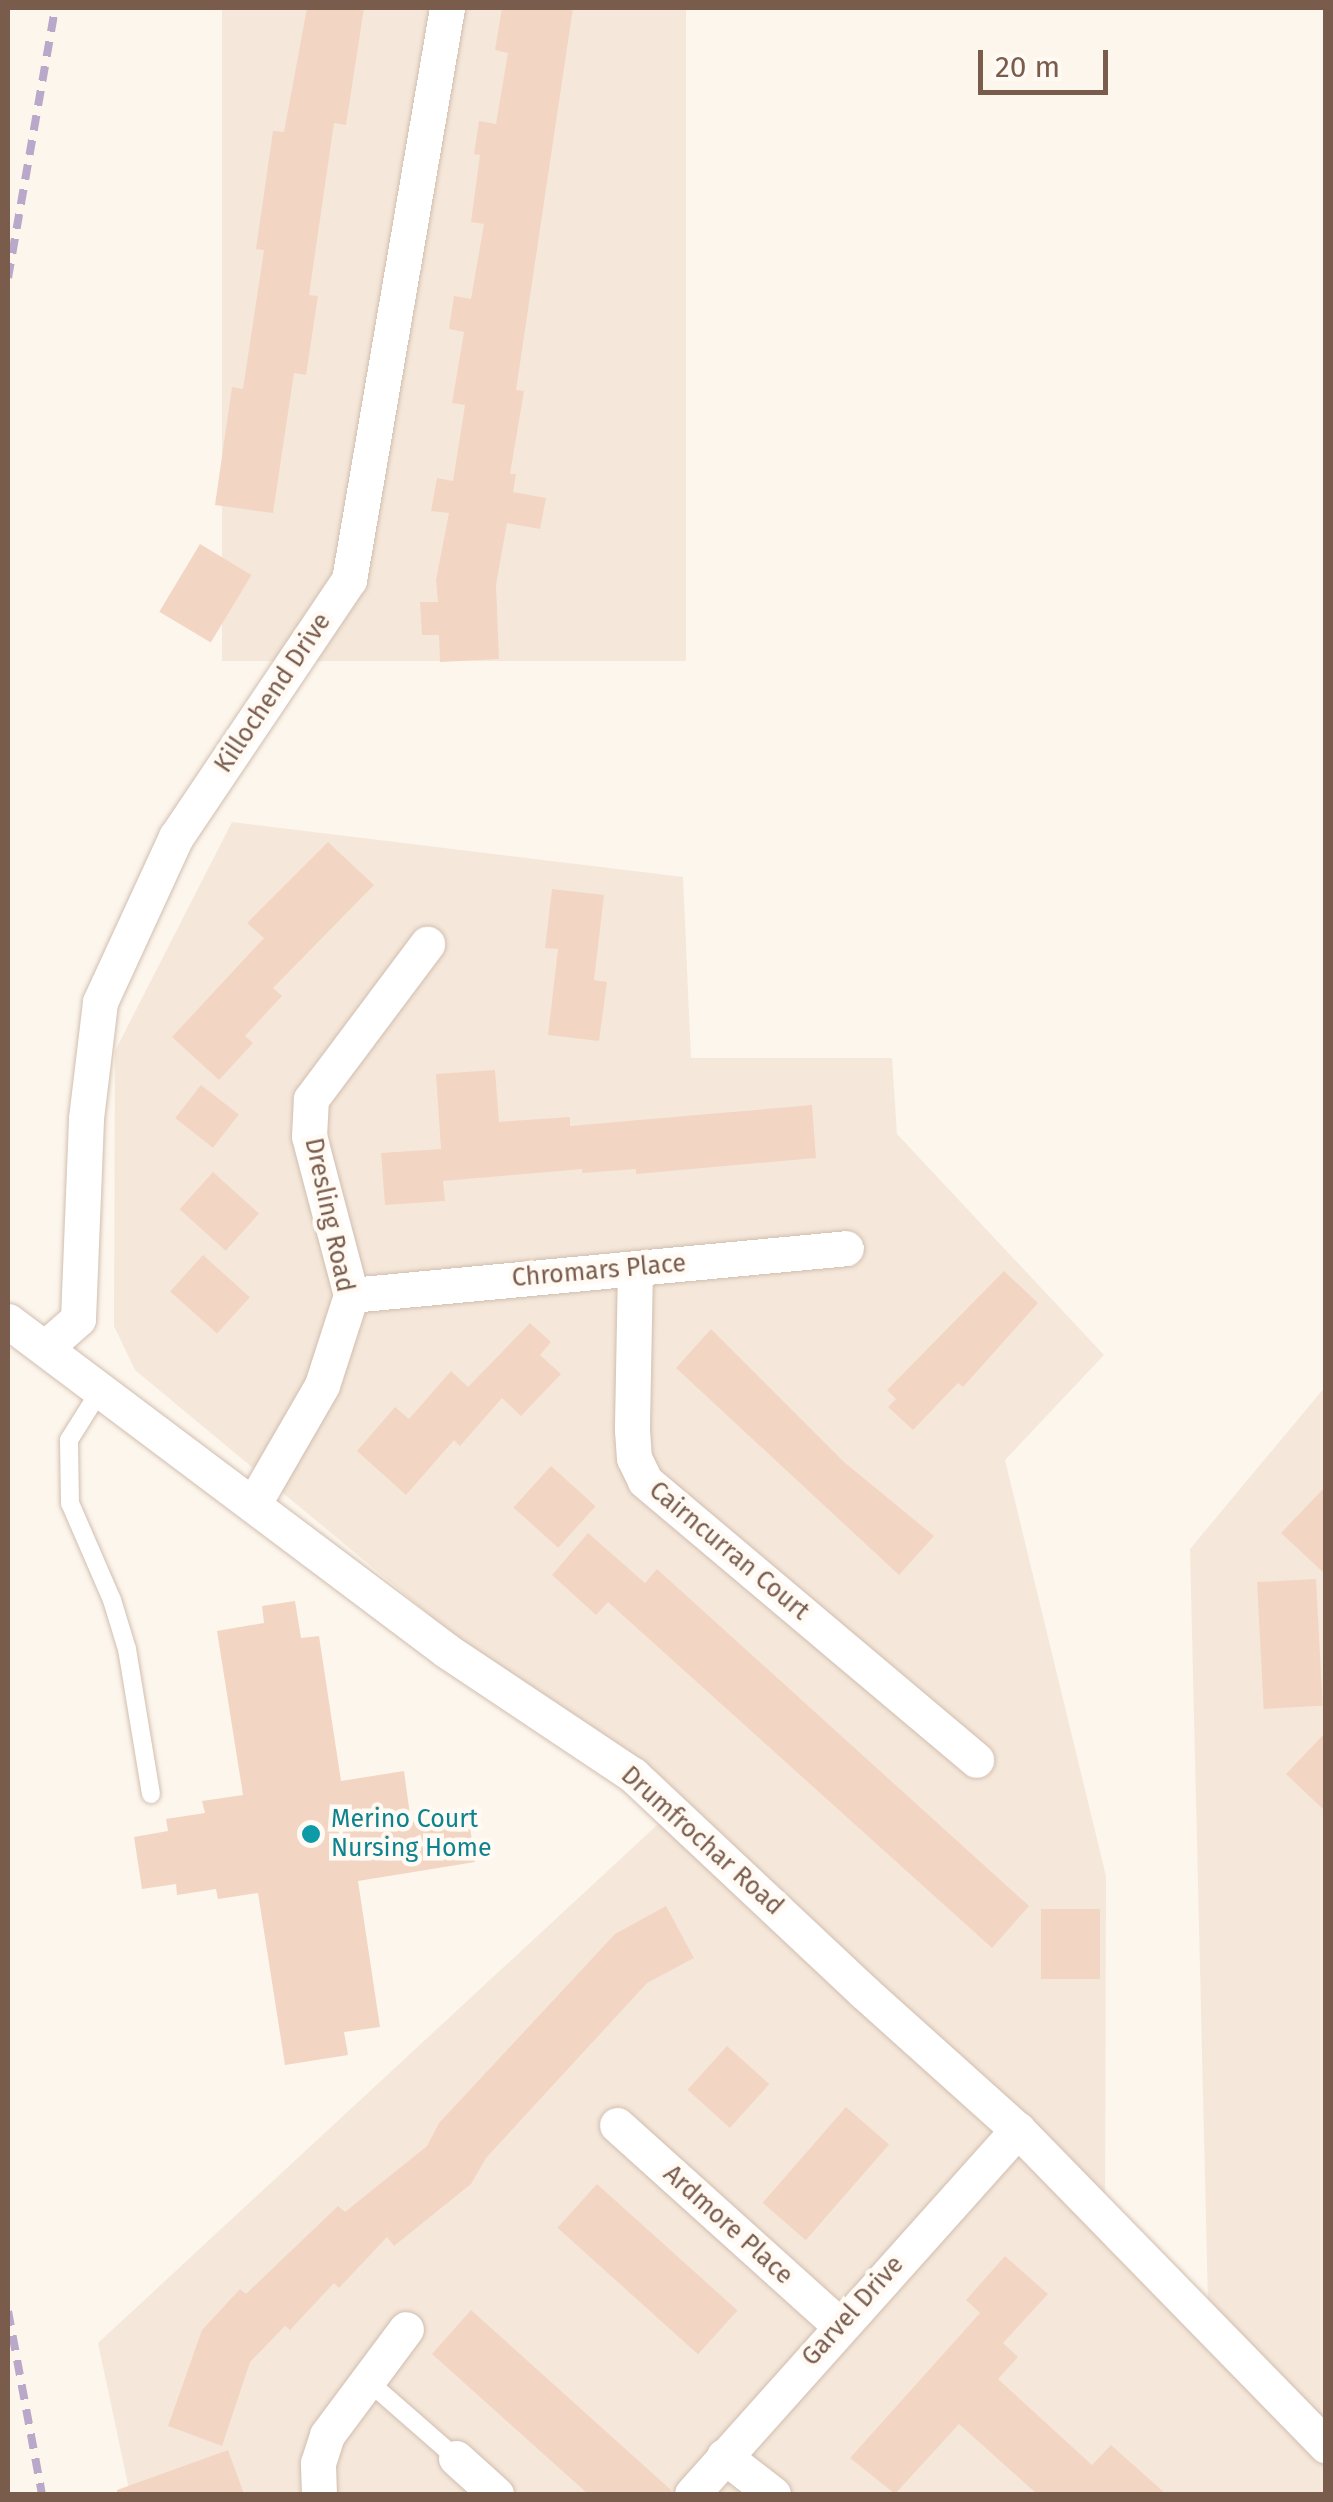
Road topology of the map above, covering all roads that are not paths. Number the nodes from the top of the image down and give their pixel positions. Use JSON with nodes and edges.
{"nodes":[{"id":1,"x":447,"y":8,"type":"edge"},
{"id":2,"x":427,"y":944,"type":"dead end"},
{"id":3,"x":846,"y":1248,"type":"dead end"},
{"id":4,"x":636,"y":1268,"type":"junction"},
{"id":5,"x":351,"y":1295,"type":"junction"},
{"id":6,"x":8,"y":1321,"type":"edge"},
{"id":7,"x":45,"y":1348,"type":"junction"},
{"id":8,"x":101,"y":1389,"type":"junction"},
{"id":9,"x":254,"y":1503,"type":"junction"},
{"id":10,"x":976,"y":1760,"type":"dead end"},
{"id":11,"x":151,"y":1794,"type":"dead end"},
{"id":12,"x":617,"y":2125,"type":"dead end"},
{"id":13,"x":1018,"y":2130,"type":"junction"},
{"id":14,"x":839,"y":2325,"type":"junction"},
{"id":15,"x":406,"y":2329,"type":"dead end"},
{"id":16,"x":368,"y":2380,"type":"junction"},
{"id":17,"x":1326,"y":2446,"type":"edge"},
{"id":18,"x":724,"y":2456,"type":"junction"},
{"id":19,"x":456,"y":2458,"type":"joint"},
{"id":20,"x":319,"y":2494,"type":"edge"},
{"id":21,"x":496,"y":2494,"type":"edge"},
{"id":22,"x":692,"y":2494,"type":"edge"},
{"id":23,"x":773,"y":2494,"type":"edge"}],
"edges":[{"from":1,"to":7,"type":"street","name":"Killochend Drive"},
{"from":2,"to":5,"type":"street","name":"Dresling Road"},
{"from":3,"to":4,"type":"street","name":"Chromars Place"},
{"from":4,"to":5,"type":"street","name":"Chromars Place"},
{"from":4,"to":10,"type":"street","name":"Cairncurran Court"},
{"from":5,"to":9,"type":"street","name":"Dresling Road"},
{"from":6,"to":7,"type":"street","name":"Drumfrochar Road"},
{"from":7,"to":8,"type":"street","name":"Drumfrochar Road"},
{"from":8,"to":9,"type":"street","name":"Drumfrochar Road"},
{"from":8,"to":11,"type":"lane"},
{"from":9,"to":13,"type":"street","name":"Drumfrochar Road"},
{"from":12,"to":14,"type":"street","name":"Ardmore Place"},
{"from":13,"to":14,"type":"street","name":"Garvel Drive"},
{"from":13,"to":17,"type":"street","name":"Drumfrochar Road"},
{"from":14,"to":18,"type":"street","name":"Garvel Drive"},
{"from":15,"to":16,"type":"street"},
{"from":16,"to":19,"type":"lane"},
{"from":16,"to":20,"type":"street"},
{"from":18,"to":22,"type":"street","name":"Garvel Drive"},
{"from":18,"to":23,"type":"street"},
{"from":19,"to":21,"type":"street"}]}
